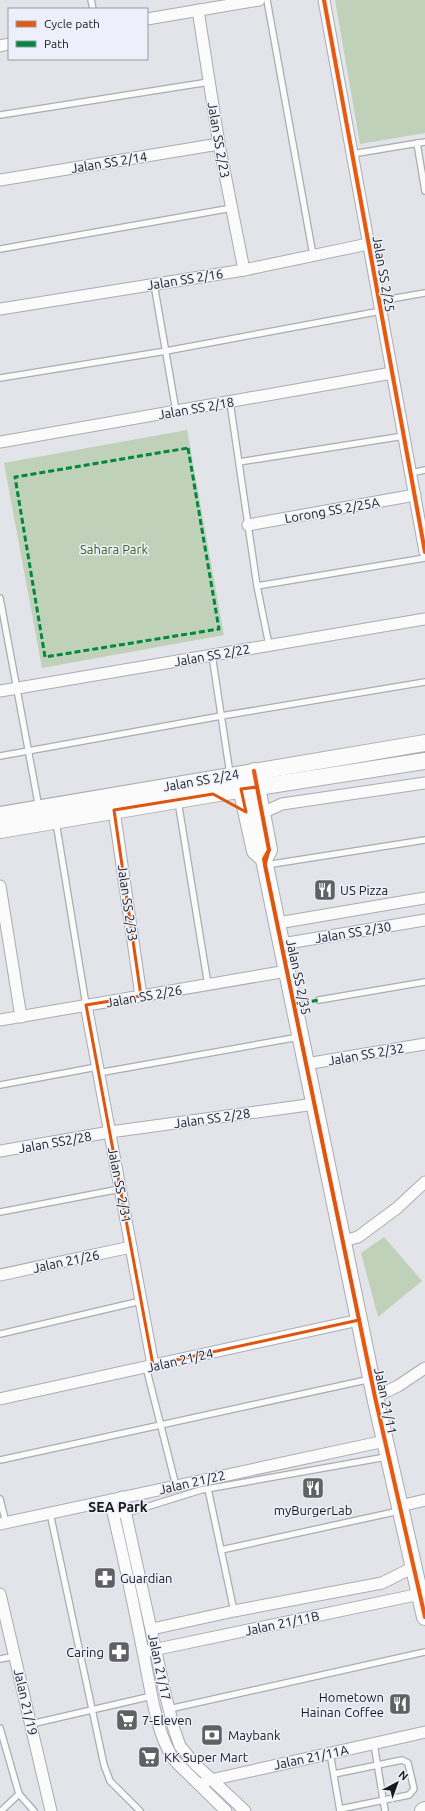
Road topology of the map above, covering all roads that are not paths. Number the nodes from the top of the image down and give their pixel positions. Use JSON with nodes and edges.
{"nodes":[{"id":1,"x":260,"y":0,"type":"edge"},
{"id":2,"x":267,"y":0,"type":"edge"},
{"id":3,"x":324,"y":0,"type":"edge"},
{"id":4,"x":198,"y":10,"type":"junction"},
{"id":5,"x":148,"y":20,"type":"edge"},
{"id":6,"x":209,"y":82,"type":"junction"},
{"id":7,"x":0,"y":115,"type":"edge"},
{"id":8,"x":425,"y":142,"type":"edge"},
{"id":9,"x":417,"y":143,"type":"junction"},
{"id":10,"x":219,"y":144,"type":"junction"},
{"id":11,"x":352,"y":154,"type":"junction"},
{"id":12,"x":0,"y":180,"type":"edge"},
{"id":13,"x":425,"y":191,"type":"edge"},
{"id":14,"x":232,"y":208,"type":"junction"},
{"id":15,"x":368,"y":244,"type":"junction"},
{"id":16,"x":0,"y":249,"type":"edge"},
{"id":17,"x":313,"y":255,"type":"junction"},
{"id":18,"x":244,"y":270,"type":"junction"},
{"id":19,"x":154,"y":284,"type":"junction"},
{"id":20,"x":425,"y":293,"type":"edge"},
{"id":21,"x":380,"y":306,"type":"junction"},
{"id":22,"x":0,"y":309,"type":"edge"},
{"id":23,"x":166,"y":351,"type":"junction"},
{"id":24,"x":392,"y":373,"type":"junction"},
{"id":25,"x":0,"y":378,"type":"edge"},
{"id":26,"x":230,"y":402,"type":"junction"},
{"id":27,"x":176,"y":411,"type":"junction"},
{"id":28,"x":404,"y":436,"type":"junction"},
{"id":29,"x":0,"y":442,"type":"edge"},
{"id":30,"x":239,"y":462,"type":"junction"},
{"id":31,"x":425,"y":470,"type":"edge"},
{"id":32,"x":411,"y":473,"type":"junction"},
{"id":33,"x":415,"y":495,"type":"junction"},
{"id":34,"x":248,"y":525,"type":"junction"},
{"id":35,"x":425,"y":552,"type":"edge"},
{"id":36,"x":425,"y":558,"type":"edge"},
{"id":37,"x":257,"y":586,"type":"junction"},
{"id":38,"x":0,"y":598,"type":"edge"},
{"id":39,"x":425,"y":619,"type":"edge"},
{"id":40,"x":2,"y":625,"type":"edge"},
{"id":41,"x":269,"y":646,"type":"junction"},
{"id":42,"x":212,"y":655,"type":"junction"},
{"id":43,"x":425,"y":682,"type":"edge"},
{"id":44,"x":16,"y":689,"type":"junction"},
{"id":45,"x":0,"y":692,"type":"edge"},
{"id":46,"x":221,"y":716,"type":"junction"},
{"id":47,"x":425,"y":743,"type":"edge"},
{"id":48,"x":28,"y":752,"type":"junction"},
{"id":49,"x":0,"y":756,"type":"edge"},
{"id":50,"x":425,"y":761,"type":"edge"},
{"id":51,"x":254,"y":771,"type":"junction"},
{"id":52,"x":234,"y":774,"type":"junction"},
{"id":53,"x":288,"y":782,"type":"junction"},
{"id":54,"x":425,"y":783,"type":"edge"},
{"id":55,"x":257,"y":787,"type":"junction"},
{"id":56,"x":241,"y":789,"type":"junction"},
{"id":57,"x":213,"y":794,"type":"junction"},
{"id":58,"x":178,"y":800,"type":"junction"},
{"id":59,"x":39,"y":808,"type":"junction"},
{"id":60,"x":114,"y":810,"type":"junction"},
{"id":61,"x":254,"y":814,"type":"junction"},
{"id":62,"x":0,"y":815,"type":"edge"},
{"id":63,"x":55,"y":820,"type":"junction"},
{"id":64,"x":0,"y":830,"type":"edge"},
{"id":65,"x":425,"y":840,"type":"edge"},
{"id":66,"x":265,"y":862,"type":"junction"},
{"id":67,"x":0,"y":886,"type":"edge"},
{"id":68,"x":425,"y":898,"type":"edge"},
{"id":69,"x":425,"y":920,"type":"edge"},
{"id":70,"x":278,"y":923,"type":"junction"},
{"id":71,"x":282,"y":944,"type":"junction"},
{"id":72,"x":287,"y":971,"type":"junction"},
{"id":73,"x":425,"y":982,"type":"edge"},
{"id":74,"x":208,"y":985,"type":"junction"},
{"id":75,"x":141,"y":996,"type":"junction"},
{"id":76,"x":319,"y":1000,"type":"dead end"},
{"id":77,"x":86,"y":1005,"type":"junction"},
{"id":78,"x":21,"y":1017,"type":"junction"},
{"id":79,"x":0,"y":1020,"type":"edge"},
{"id":80,"x":301,"y":1037,"type":"junction"},
{"id":81,"x":425,"y":1044,"type":"edge"},
{"id":82,"x":306,"y":1064,"type":"junction"},
{"id":83,"x":98,"y":1070,"type":"junction"},
{"id":84,"x":0,"y":1085,"type":"edge"},
{"id":85,"x":315,"y":1104,"type":"junction"},
{"id":86,"x":110,"y":1132,"type":"junction"},
{"id":87,"x":0,"y":1152,"type":"edge"},
{"id":88,"x":425,"y":1182,"type":"edge"},
{"id":89,"x":332,"y":1188,"type":"joint"},
{"id":90,"x":120,"y":1189,"type":"junction"},
{"id":91,"x":0,"y":1212,"type":"edge"},
{"id":92,"x":343,"y":1241,"type":"junction"},
{"id":93,"x":131,"y":1248,"type":"junction"},
{"id":94,"x":0,"y":1274,"type":"edge"},
{"id":95,"x":141,"y":1301,"type":"junction"},
{"id":96,"x":359,"y":1320,"type":"junction"},
{"id":97,"x":0,"y":1334,"type":"edge"},
{"id":98,"x":150,"y":1366,"type":"junction"},
{"id":99,"x":425,"y":1368,"type":"edge"},
{"id":100,"x":371,"y":1379,"type":"junction"},
{"id":101,"x":375,"y":1397,"type":"junction"},
{"id":102,"x":0,"y":1399,"type":"edge"},
{"id":103,"x":161,"y":1425,"type":"junction"},
{"id":104,"x":385,"y":1441,"type":"junction"},
{"id":105,"x":389,"y":1457,"type":"junction"},
{"id":106,"x":0,"y":1460,"type":"edge"},
{"id":107,"x":176,"y":1486,"type":"junction"},
{"id":108,"x":203,"y":1486,"type":"junction"},
{"id":109,"x":122,"y":1497,"type":"junction"},
{"id":110,"x":0,"y":1499,"type":"edge"},
{"id":111,"x":110,"y":1500,"type":"junction"},
{"id":112,"x":425,"y":1500,"type":"edge"},
{"id":113,"x":400,"y":1509,"type":"junction"},
{"id":114,"x":50,"y":1513,"type":"junction"},
{"id":115,"x":126,"y":1514,"type":"junction"},
{"id":116,"x":114,"y":1517,"type":"junction"},
{"id":117,"x":3,"y":1523,"type":"edge"},
{"id":118,"x":221,"y":1550,"type":"junction"},
{"id":119,"x":414,"y":1567,"type":"junction"},
{"id":120,"x":0,"y":1594,"type":"edge"},
{"id":121,"x":420,"y":1594,"type":"junction"},
{"id":122,"x":234,"y":1611,"type":"junction"},
{"id":123,"x":425,"y":1617,"type":"edge"},
{"id":124,"x":152,"y":1630,"type":"junction"},
{"id":125,"x":156,"y":1650,"type":"junction"},
{"id":126,"x":143,"y":1652,"type":"junction"},
{"id":127,"x":425,"y":1652,"type":"edge"},
{"id":128,"x":14,"y":1656,"type":"junction"},
{"id":129,"x":0,"y":1659,"type":"edge"},
{"id":130,"x":152,"y":1696,"type":"junction"},
{"id":131,"x":169,"y":1709,"type":"junction"},
{"id":132,"x":94,"y":1710,"type":"junction"},
{"id":133,"x":31,"y":1724,"type":"junction"},
{"id":134,"x":0,"y":1728,"type":"edge"},
{"id":135,"x":425,"y":1732,"type":"edge"},
{"id":136,"x":374,"y":1744,"type":"junction"},
{"id":137,"x":330,"y":1753,"type":"junction"},
{"id":138,"x":378,"y":1764,"type":"junction"},
{"id":139,"x":334,"y":1774,"type":"junction"},
{"id":140,"x":212,"y":1779,"type":"junction"},
{"id":141,"x":198,"y":1783,"type":"junction"},
{"id":142,"x":19,"y":1794,"type":"junction"},
{"id":143,"x":383,"y":1800,"type":"junction"},
{"id":144,"x":340,"y":1810,"type":"edge"},
{"id":145,"x":1,"y":1811,"type":"edge"},
{"id":146,"x":34,"y":1811,"type":"edge"},
{"id":147,"x":51,"y":1811,"type":"edge"},
{"id":148,"x":140,"y":1811,"type":"edge"},
{"id":149,"x":226,"y":1811,"type":"edge"},
{"id":150,"x":245,"y":1811,"type":"edge"},
{"id":151,"x":385,"y":1811,"type":"edge"}],
"edges":[{"from":1,"to":4,"type":"street"},
{"from":2,"to":17,"type":"lane"},
{"from":3,"to":11,"type":"street","name":"Jalan SS 2/25"},
{"from":4,"to":5,"type":"street"},
{"from":4,"to":6,"type":"street","name":"Jalan SS 2/23"},
{"from":6,"to":7,"type":"lane"},
{"from":6,"to":10,"type":"street","name":"Jalan SS 2/23"},
{"from":8,"to":9,"type":"lane"},
{"from":9,"to":11,"type":"lane"},
{"from":9,"to":13,"type":"lane"},
{"from":10,"to":12,"type":"street","name":"Jalan SS 2/14"},
{"from":10,"to":14,"type":"street","name":"Jalan SS 2/23"},
{"from":11,"to":15,"type":"street","name":"Jalan SS 2/25"},
{"from":14,"to":16,"type":"lane"},
{"from":14,"to":18,"type":"street","name":"Jalan SS 2/23"},
{"from":15,"to":17,"type":"street","name":"Jalan SS 2/16"},
{"from":15,"to":21,"type":"street","name":"Jalan SS 2/25"},
{"from":17,"to":18,"type":"street","name":"Jalan SS 2/16"},
{"from":18,"to":19,"type":"street","name":"Jalan SS 2/16"},
{"from":19,"to":22,"type":"street","name":"Jalan SS 2/16"},
{"from":19,"to":23,"type":"lane"},
{"from":20,"to":21,"type":"lane"},
{"from":21,"to":23,"type":"lane"},
{"from":21,"to":24,"type":"street","name":"Jalan SS 2/25"},
{"from":23,"to":25,"type":"lane"},
{"from":23,"to":27,"type":"lane"},
{"from":24,"to":26,"type":"street","name":"Jalan SS 2/18"},
{"from":24,"to":28,"type":"street","name":"Jalan SS 2/25"},
{"from":26,"to":27,"type":"street","name":"Jalan SS 2/18"},
{"from":26,"to":30,"type":"lane"},
{"from":27,"to":29,"type":"street","name":"Jalan SS 2/18"},
{"from":28,"to":30,"type":"lane"},
{"from":28,"to":32,"type":"street","name":"Jalan SS 2/25"},
{"from":30,"to":34,"type":"lane"},
{"from":31,"to":32,"type":"lane"},
{"from":32,"to":33,"type":"street","name":"Jalan SS 2/25"},
{"from":33,"to":34,"type":"street","name":"Lorong SS 2/25A"},
{"from":33,"to":35,"type":"street","name":"Jalan SS 2/25"},
{"from":34,"to":37,"type":"lane"},
{"from":36,"to":37,"type":"lane"},
{"from":37,"to":41,"type":"lane"},
{"from":38,"to":40,"type":"lane"},
{"from":39,"to":41,"type":"street","name":"Jalan SS 2/22"},
{"from":40,"to":44,"type":"lane"},
{"from":41,"to":42,"type":"street","name":"Jalan SS 2/22"},
{"from":42,"to":44,"type":"street","name":"Jalan SS 2/22"},
{"from":42,"to":46,"type":"lane"},
{"from":43,"to":46,"type":"lane"},
{"from":44,"to":45,"type":"street","name":"Jalan SS 2/22"},
{"from":44,"to":48,"type":"lane"},
{"from":46,"to":48,"type":"lane"},
{"from":46,"to":52,"type":"lane"},
{"from":47,"to":51,"type":"main road","name":"Jalan SS 2/24"},
{"from":48,"to":49,"type":"lane"},
{"from":48,"to":59,"type":"lane"},
{"from":50,"to":53,"type":"main road","name":"Jalan SS 2/24"},
{"from":51,"to":52,"type":"main road","name":"Jalan SS 2/24"},
{"from":51,"to":55,"type":"main road","name":"Jalan SS 2/35"},
{"from":52,"to":56,"type":"main road","name":"Jalan SS 2/35"},
{"from":52,"to":59,"type":"main road","name":"Jalan SS 2/24"},
{"from":53,"to":55,"type":"main road","name":"Jalan SS 2/24"},
{"from":53,"to":61,"type":"main road"},
{"from":54,"to":61,"type":"street"},
{"from":55,"to":56,"type":"main road","name":"Jalan SS 2/24"},
{"from":55,"to":61,"type":"main road","name":"Jalan SS 2/35"},
{"from":56,"to":57,"type":"main road","name":"Jalan SS 2/24"},
{"from":56,"to":61,"type":"main road","name":"Jalan SS 2/35"},
{"from":57,"to":58,"type":"main road","name":"Jalan SS 2/24"},
{"from":57,"to":61,"type":"main road"},
{"from":58,"to":60,"type":"main road","name":"Jalan SS 2/24"},
{"from":58,"to":74,"type":"lane"},
{"from":59,"to":62,"type":"main road","name":"Jalan SS 2/24"},
{"from":60,"to":63,"type":"main road","name":"Jalan SS 2/24"},
{"from":60,"to":75,"type":"street","name":"Jalan SS 2/33"},
{"from":61,"to":66,"type":"main road","name":"Jalan SS 2/35"},
{"from":63,"to":64,"type":"main road","name":"Jalan SS 2/24"},
{"from":63,"to":77,"type":"lane"},
{"from":65,"to":66,"type":"lane"},
{"from":66,"to":70,"type":"main road","name":"Jalan SS 2/35"},
{"from":67,"to":78,"type":"street"},
{"from":68,"to":70,"type":"street"},
{"from":69,"to":71,"type":"street","name":"Jalan SS 2/30"},
{"from":70,"to":71,"type":"main road","name":"Jalan SS 2/35"},
{"from":71,"to":72,"type":"main road","name":"Jalan SS 2/35"},
{"from":72,"to":74,"type":"street","name":"Jalan SS 2/26"},
{"from":72,"to":80,"type":"main road","name":"Jalan SS 2/35"},
{"from":73,"to":76,"type":"lane"},
{"from":74,"to":75,"type":"street","name":"Jalan SS 2/26"},
{"from":75,"to":77,"type":"street","name":"Jalan SS 2/26"},
{"from":77,"to":78,"type":"street","name":"Jalan SS 2/26"},
{"from":77,"to":83,"type":"street","name":"Jalan SS 2/31"},
{"from":78,"to":79,"type":"street","name":"Jalan SS 2/26"},
{"from":80,"to":82,"type":"main road","name":"Jalan SS 2/35"},
{"from":80,"to":83,"type":"lane"},
{"from":81,"to":82,"type":"street","name":"Jalan SS 2/32"},
{"from":82,"to":85,"type":"main road","name":"Jalan SS 2/35"},
{"from":83,"to":84,"type":"lane"},
{"from":83,"to":86,"type":"street","name":"Jalan SS 2/31"},
{"from":85,"to":86,"type":"street","name":"Jalan SS 2/28"},
{"from":85,"to":89,"type":"main road","name":"Jalan SS 2/35"},
{"from":86,"to":87,"type":"street","name":"Jalan SS2/28"},
{"from":86,"to":90,"type":"street","name":"Jalan SS 2/31"},
{"from":88,"to":92,"type":"street"},
{"from":89,"to":92,"type":"main road","name":"Jalan 21/11"},
{"from":90,"to":91,"type":"lane"},
{"from":90,"to":93,"type":"street","name":"Jalan SS 2/31"},
{"from":92,"to":96,"type":"main road","name":"Jalan 21/11"},
{"from":93,"to":94,"type":"street","name":"Jalan 21/26"},
{"from":93,"to":95,"type":"street","name":"Jalan SS 2/31"},
{"from":95,"to":97,"type":"lane"},
{"from":95,"to":98,"type":"street","name":"Jalan SS 2/31"},
{"from":96,"to":98,"type":"street","name":"Jalan 21/24"},
{"from":96,"to":100,"type":"main road","name":"Jalan 21/11"},
{"from":98,"to":102,"type":"street","name":"Jalan 21/24"},
{"from":98,"to":103,"type":"lane"},
{"from":99,"to":101,"type":"street"},
{"from":100,"to":101,"type":"main road","name":"Jalan 21/11"},
{"from":100,"to":103,"type":"lane"},
{"from":101,"to":104,"type":"main road","name":"Jalan 21/11"},
{"from":103,"to":106,"type":"lane"},
{"from":103,"to":107,"type":"lane"},
{"from":104,"to":105,"type":"main road","name":"Jalan 21/11"},
{"from":104,"to":108,"type":"street","name":"Jalan 21/22"},
{"from":105,"to":108,"type":"lane"},
{"from":105,"to":113,"type":"main road","name":"Jalan 21/11"},
{"from":107,"to":108,"type":"street","name":"Jalan 21/22"},
{"from":107,"to":109,"type":"street","name":"Jalan 21/22"},
{"from":108,"to":115,"type":"lane"},
{"from":108,"to":118,"type":"lane"},
{"from":109,"to":111,"type":"street","name":"Jalan 21/22"},
{"from":109,"to":115,"type":"street","name":"Jalan 21/17"},
{"from":110,"to":117,"type":"lane"},
{"from":111,"to":114,"type":"street","name":"Jalan 21/22"},
{"from":111,"to":116,"type":"street","name":"Jalan 21/17"},
{"from":112,"to":113,"type":"street"},
{"from":113,"to":118,"type":"lane"},
{"from":113,"to":119,"type":"main road","name":"Jalan 21/11"},
{"from":114,"to":117,"type":"street","name":"Jalan 21/22"},
{"from":114,"to":132,"type":"lane"},
{"from":115,"to":116,"type":"lane"},
{"from":115,"to":124,"type":"street","name":"Jalan 21/17"},
{"from":116,"to":126,"type":"street","name":"Jalan 21/17"},
{"from":118,"to":122,"type":"lane"},
{"from":119,"to":121,"type":"main road","name":"Jalan 21/11"},
{"from":119,"to":122,"type":"street","name":"Jalan 21/11B"},
{"from":120,"to":128,"type":"street","name":"Jalan 21/19"},
{"from":121,"to":123,"type":"main road","name":"Jalan 21/11"},
{"from":121,"to":125,"type":"street","name":"Jalan 21/11B"},
{"from":122,"to":124,"type":"street","name":"Jalan 21/11B"},
{"from":124,"to":125,"type":"street","name":"Jalan 21/17"},
{"from":125,"to":126,"type":"street","name":"Jalan 21/11B"},
{"from":125,"to":131,"type":"street","name":"Jalan 21/17"},
{"from":126,"to":130,"type":"street","name":"Jalan 21/17"},
{"from":127,"to":131,"type":"lane"},
{"from":128,"to":129,"type":"lane"},
{"from":128,"to":133,"type":"street","name":"Jalan 21/19"},
{"from":130,"to":132,"type":"lane"},
{"from":130,"to":141,"type":"street","name":"Jalan 21/17"},
{"from":131,"to":140,"type":"street","name":"Jalan 21/17"},
{"from":132,"to":133,"type":"lane"},
{"from":132,"to":148,"type":"lane"},
{"from":133,"to":147,"type":"street","name":"Jalan 21/19"},
{"from":134,"to":142,"type":"lane"},
{"from":135,"to":136,"type":"street","name":"Jalan 21/11A"},
{"from":136,"to":137,"type":"street","name":"Jalan 21/11A"},
{"from":136,"to":138,"type":"lane"},
{"from":137,"to":139,"type":"lane"},
{"from":137,"to":140,"type":"street","name":"Jalan 21/11A"},
{"from":138,"to":139,"type":"lane"},
{"from":138,"to":143,"type":"lane"},
{"from":138,"to":143,"type":"lane"},
{"from":139,"to":144,"type":"lane"},
{"from":140,"to":141,"type":"street","name":"Jalan 21/11A"},
{"from":140,"to":150,"type":"street","name":"Jalan 21/17"},
{"from":141,"to":149,"type":"street","name":"Jalan 21/17"},
{"from":142,"to":145,"type":"lane"},
{"from":142,"to":146,"type":"lane"},
{"from":143,"to":144,"type":"lane"},
{"from":143,"to":151,"type":"lane"}]}
